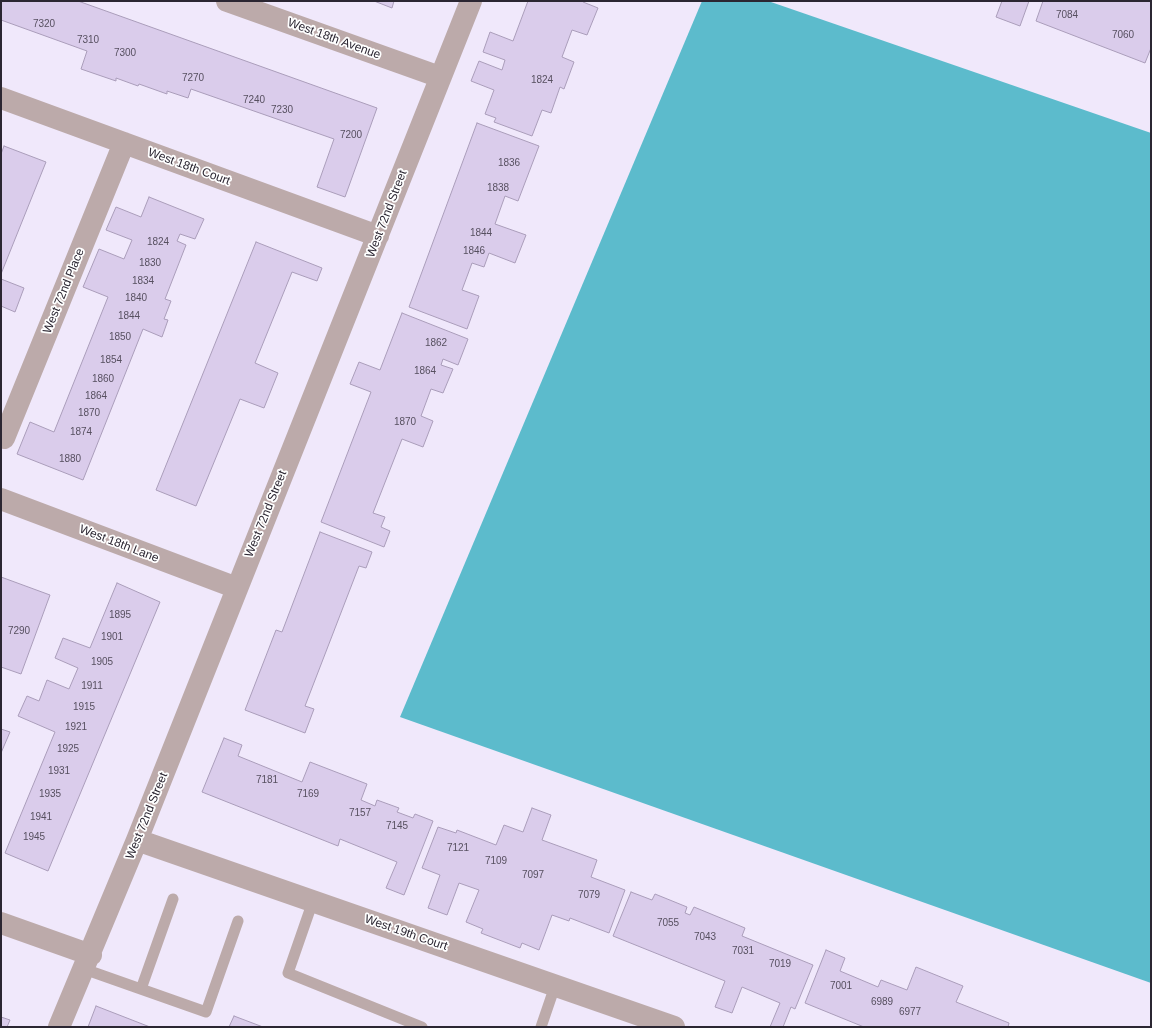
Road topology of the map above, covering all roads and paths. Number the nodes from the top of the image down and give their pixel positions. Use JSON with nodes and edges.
{"nodes":[{"id":1,"x":227,"y":1,"type":"edge"},
{"id":2,"x":471,"y":1,"type":"edge"},
{"id":3,"x":440,"y":77,"type":"junction"},
{"id":4,"x":1,"y":98,"type":"edge"},
{"id":5,"x":124,"y":143,"type":"junction"},
{"id":6,"x":378,"y":236,"type":"junction"},
{"id":7,"x":4,"y":438,"type":"dead end"},
{"id":8,"x":1,"y":499,"type":"edge"},
{"id":9,"x":236,"y":588,"type":"junction"},
{"id":10,"x":137,"y":840,"type":"junction"},
{"id":11,"x":173,"y":899,"type":"dead end"},
{"id":12,"x":313,"y":901,"type":"junction"},
{"id":13,"x":238,"y":921,"type":"dead end"},
{"id":14,"x":1,"y":923,"type":"edge"},
{"id":15,"x":87,"y":962,"type":"junction"},
{"id":16,"x":555,"y":986,"type":"junction"},
{"id":17,"x":141,"y":989,"type":"junction"},
{"id":18,"x":60,"y":1027,"type":"edge"},
{"id":19,"x":422,"y":1027,"type":"edge"},
{"id":20,"x":541,"y":1027,"type":"edge"},
{"id":21,"x":674,"y":1027,"type":"edge"}],
"edges":[{"from":1,"to":3,"type":"street","name":"West 18th Avenue"},
{"from":2,"to":3,"type":"street","name":"West 72nd Street"},
{"from":3,"to":6,"type":"street","name":"West 72nd Street"},
{"from":4,"to":5,"type":"street","name":"West 18th Court"},
{"from":5,"to":6,"type":"street","name":"West 18th Court"},
{"from":5,"to":7,"type":"street","name":"West 72nd Place"},
{"from":6,"to":9,"type":"street","name":"West 72nd Street"},
{"from":8,"to":9,"type":"street","name":"West 18th Lane"},
{"from":9,"to":10,"type":"street","name":"West 72nd Street"},
{"from":10,"to":12,"type":"street","name":"West 19th Court"},
{"from":10,"to":15,"type":"street","name":"West 72nd Street"},
{"from":11,"to":17,"type":"lane"},
{"from":12,"to":16,"type":"street","name":"West 19th Court"},
{"from":12,"to":19,"type":"lane"},
{"from":13,"to":17,"type":"lane"},
{"from":14,"to":15,"type":"street"},
{"from":15,"to":17,"type":"lane"},
{"from":15,"to":18,"type":"street","name":"West 72nd Street"},
{"from":16,"to":20,"type":"lane"},
{"from":16,"to":21,"type":"street","name":"West 19th Court"}]}
